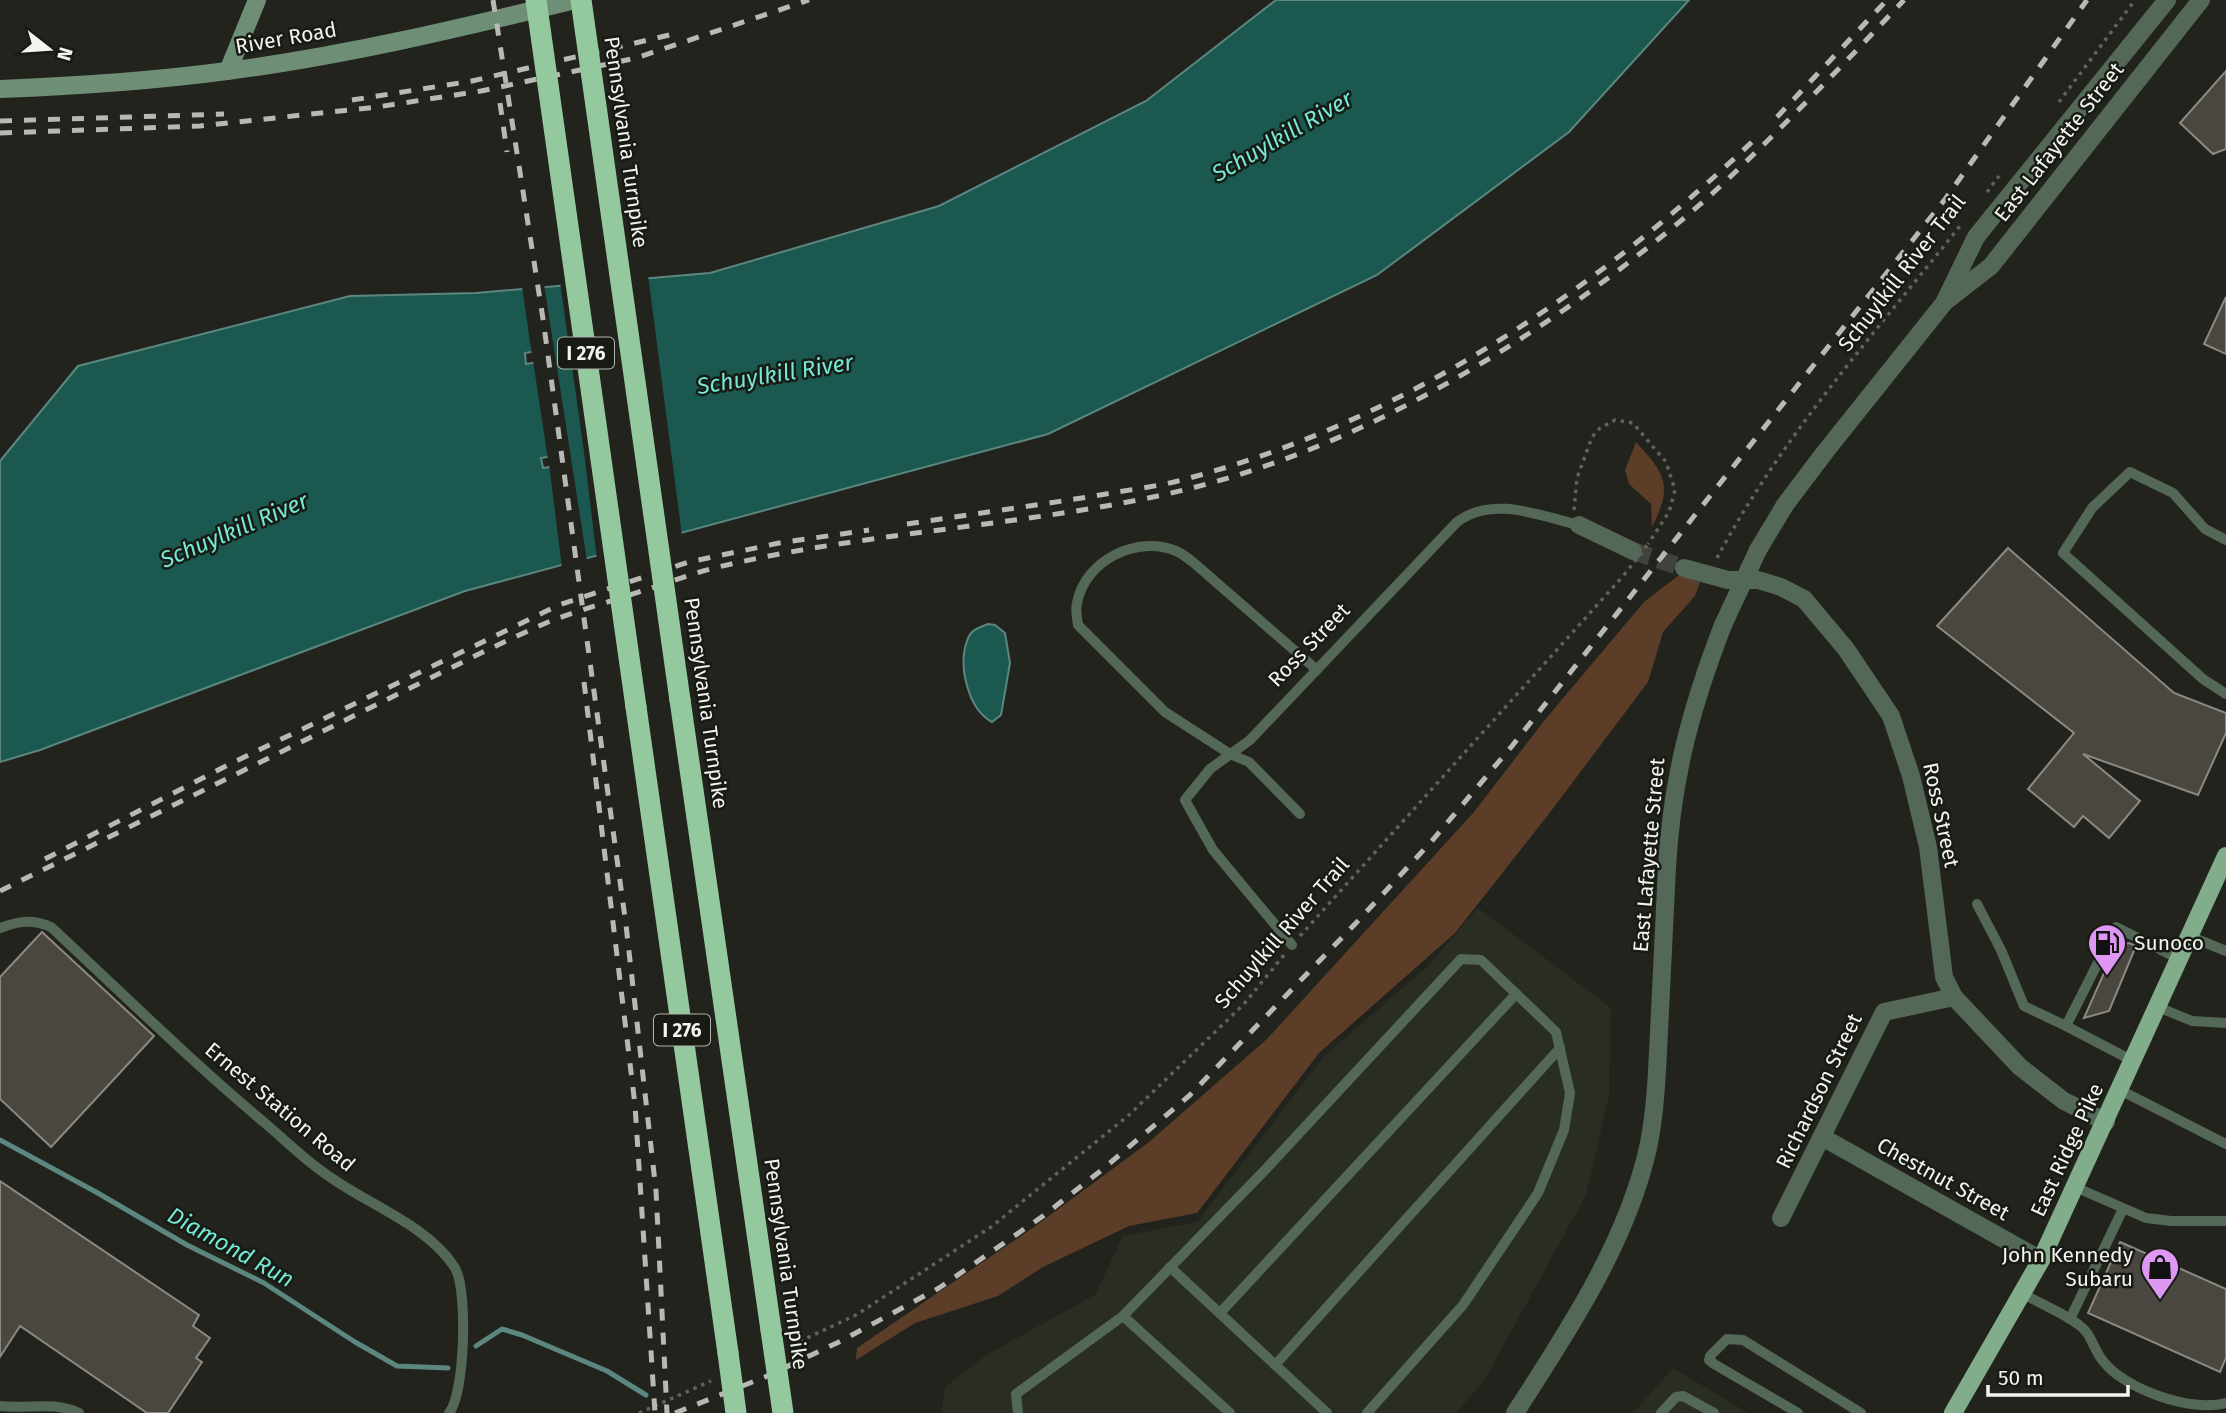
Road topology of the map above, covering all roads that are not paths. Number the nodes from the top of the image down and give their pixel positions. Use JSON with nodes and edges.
{"nodes":[{"id":1,"x":257,"y":0,"type":"edge"},
{"id":2,"x":536,"y":0,"type":"edge"},
{"id":3,"x":575,"y":0,"type":"edge"},
{"id":4,"x":581,"y":0,"type":"edge"},
{"id":5,"x":2167,"y":0,"type":"edge"},
{"id":6,"x":2201,"y":0,"type":"edge"},
{"id":7,"x":228,"y":71,"type":"junction"},
{"id":8,"x":0,"y":89,"type":"edge"},
{"id":9,"x":1944,"y":303,"type":"junction"},
{"id":10,"x":1579,"y":525,"type":"joint"},
{"id":11,"x":2226,"y":540,"type":"edge"},
{"id":12,"x":1640,"y":548,"type":"tunnel mouth"},
{"id":13,"x":1684,"y":568,"type":"tunnel mouth"},
{"id":14,"x":1317,"y":670,"type":"junction"},
{"id":15,"x":2226,"y":694,"type":"edge"},
{"id":16,"x":1230,"y":754,"type":"junction"},
{"id":17,"x":1300,"y":814,"type":"dead end"},
{"id":18,"x":2226,"y":856,"type":"edge"},
{"id":19,"x":1977,"y":904,"type":"dead end"},
{"id":20,"x":0,"y":928,"type":"edge"},
{"id":21,"x":2189,"y":936,"type":"junction"},
{"id":22,"x":1293,"y":944,"type":"road end"},
{"id":23,"x":2226,"y":951,"type":"edge"},
{"id":24,"x":2179,"y":959,"type":"junction"},
{"id":25,"x":1516,"y":994,"type":"junction"},
{"id":26,"x":1954,"y":997,"type":"junction"},
{"id":27,"x":2158,"y":1007,"type":"junction"},
{"id":28,"x":2226,"y":1023,"type":"edge"},
{"id":29,"x":2066,"y":1026,"type":"junction"},
{"id":30,"x":1560,"y":1048,"type":"junction"},
{"id":31,"x":2133,"y":1061,"type":"junction"},
{"id":32,"x":2120,"y":1090,"type":"junction"},
{"id":33,"x":2106,"y":1122,"type":"junction"},
{"id":34,"x":1822,"y":1137,"type":"junction"},
{"id":35,"x":2226,"y":1144,"type":"edge"},
{"id":36,"x":2076,"y":1187,"type":"junction"},
{"id":37,"x":2123,"y":1209,"type":"junction"},
{"id":38,"x":1781,"y":1218,"type":"dead end"},
{"id":39,"x":2226,"y":1221,"type":"edge"},
{"id":40,"x":2041,"y":1260,"type":"junction"},
{"id":41,"x":1170,"y":1267,"type":"junction"},
{"id":42,"x":2022,"y":1293,"type":"junction"},
{"id":43,"x":1220,"y":1314,"type":"junction"},
{"id":44,"x":1123,"y":1316,"type":"junction"},
{"id":45,"x":2070,"y":1319,"type":"junction"},
{"id":46,"x":1275,"y":1364,"type":"junction"},
{"id":47,"x":2226,"y":1403,"type":"edge"},
{"id":48,"x":0,"y":1406,"type":"edge"},
{"id":49,"x":79,"y":1413,"type":"edge"},
{"id":50,"x":449,"y":1413,"type":"edge"},
{"id":51,"x":736,"y":1413,"type":"edge"},
{"id":52,"x":783,"y":1413,"type":"edge"},
{"id":53,"x":1018,"y":1413,"type":"edge"},
{"id":54,"x":1230,"y":1413,"type":"edge"},
{"id":55,"x":1327,"y":1413,"type":"edge"},
{"id":56,"x":1367,"y":1413,"type":"edge"},
{"id":57,"x":1515,"y":1413,"type":"edge"},
{"id":58,"x":1661,"y":1413,"type":"edge"},
{"id":59,"x":1714,"y":1413,"type":"edge"},
{"id":60,"x":1798,"y":1413,"type":"edge"},
{"id":61,"x":1861,"y":1413,"type":"edge"},
{"id":62,"x":1953,"y":1413,"type":"edge"}],
"edges":[{"from":1,"to":7,"type":"main road"},
{"from":2,"to":51,"type":"highway","number":"I 276","bridge":true},
{"from":3,"to":7,"type":"main road","name":"River Road"},
{"from":4,"to":52,"type":"highway","name":"Pennsylvania Turnpike","number":"I 276","bridge":true},
{"from":5,"to":9,"type":"street","name":"East Lafayette Street"},
{"from":6,"to":9,"type":"street","name":"East Lafayette Street"},
{"from":7,"to":8,"type":"main road","name":"River Road"},
{"from":9,"to":57,"type":"street","name":"East Lafayette Street","bridge":true},
{"from":10,"to":12,"type":"street","name":"Ross Street"},
{"from":10,"to":14,"type":"lane","name":"Ross Street"},
{"from":11,"to":15,"type":"lane"},
{"from":13,"to":26,"type":"street","name":"Ross Street"},
{"from":14,"to":16,"type":"lane","name":"Ross Street"},
{"from":14,"to":16,"type":"lane"},
{"from":16,"to":17,"type":"lane"},
{"from":16,"to":22,"type":"lane","name":"Ross Street"},
{"from":18,"to":21,"type":"main road","name":"East Ridge Pike"},
{"from":19,"to":29,"type":"lane"},
{"from":20,"to":50,"type":"lane","name":"Ernest Station Road"},
{"from":21,"to":23,"type":"lane"},
{"from":21,"to":24,"type":"main road","name":"East Ridge Pike"},
{"from":24,"to":27,"type":"main road","name":"East Ridge Pike"},
{"from":24,"to":29,"type":"lane"},
{"from":25,"to":30,"type":"lane"},
{"from":25,"to":41,"type":"lane"},
{"from":25,"to":43,"type":"lane"},
{"from":26,"to":33,"type":"street","name":"Ross Street"},
{"from":26,"to":34,"type":"street","name":"Richardson Street"},
{"from":27,"to":28,"type":"lane"},
{"from":27,"to":31,"type":"main road","name":"East Ridge Pike"},
{"from":29,"to":31,"type":"lane"},
{"from":30,"to":46,"type":"lane"},
{"from":30,"to":56,"type":"lane"},
{"from":31,"to":32,"type":"main road","name":"East Ridge Pike"},
{"from":32,"to":33,"type":"main road","name":"East Ridge Pike"},
{"from":32,"to":35,"type":"lane"},
{"from":33,"to":36,"type":"main road","name":"East Ridge Pike"},
{"from":34,"to":38,"type":"street","name":"Richardson Street"},
{"from":34,"to":40,"type":"street","name":"Chestnut Street"},
{"from":36,"to":37,"type":"lane"},
{"from":36,"to":40,"type":"main road","name":"East Ridge Pike"},
{"from":37,"to":39,"type":"lane"},
{"from":37,"to":45,"type":"lane"},
{"from":40,"to":42,"type":"main road","name":"East Ridge Pike"},
{"from":41,"to":43,"type":"lane"},
{"from":41,"to":44,"type":"lane"},
{"from":42,"to":45,"type":"lane"},
{"from":42,"to":62,"type":"main road","name":"East Ridge Pike"},
{"from":43,"to":46,"type":"lane"},
{"from":44,"to":53,"type":"lane"},
{"from":44,"to":54,"type":"lane"},
{"from":45,"to":47,"type":"lane"},
{"from":46,"to":55,"type":"lane"},
{"from":48,"to":49,"type":"lane"},
{"from":58,"to":59,"type":"lane"},
{"from":60,"to":61,"type":"lane"}]}
